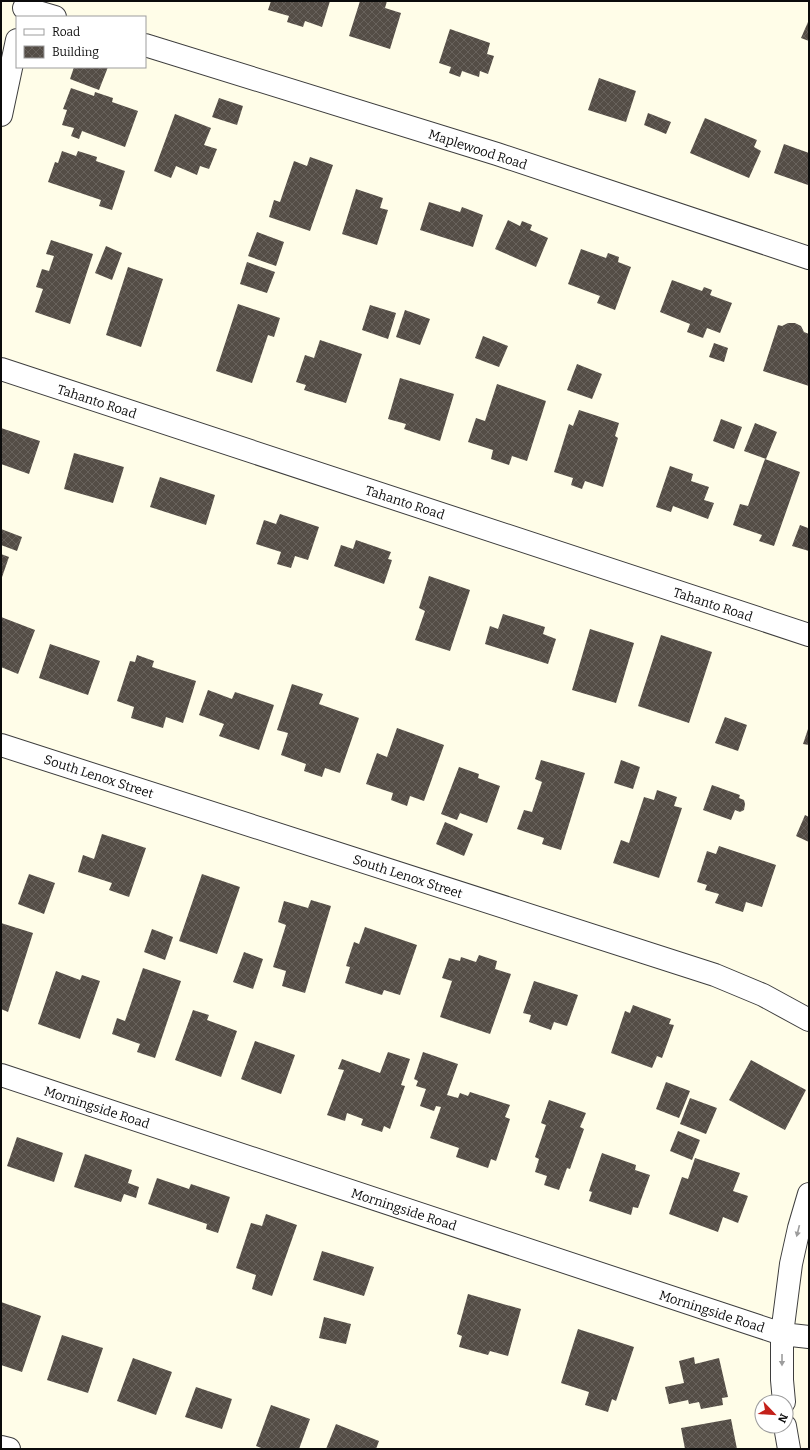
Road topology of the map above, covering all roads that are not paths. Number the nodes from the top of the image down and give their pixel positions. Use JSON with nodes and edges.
{"nodes":[{"id":1,"x":24,"y":9,"type":"edge"},
{"id":2,"x":50,"y":16,"type":"edge"},
{"id":3,"x":16,"y":45,"type":"edge"},
{"id":4,"x":146,"y":45,"type":"edge"},
{"id":5,"x":1,"y":116,"type":"edge"},
{"id":6,"x":809,"y":258,"type":"edge"},
{"id":7,"x":1,"y":369,"type":"edge"},
{"id":8,"x":809,"y":635,"type":"edge"},
{"id":9,"x":1,"y":745,"type":"edge"},
{"id":10,"x":809,"y":1020,"type":"edge"},
{"id":11,"x":1,"y":1075,"type":"edge"},
{"id":12,"x":809,"y":1194,"type":"edge"},
{"id":13,"x":782,"y":1334,"type":"junction"},
{"id":14,"x":809,"y":1337,"type":"edge"},
{"id":15,"x":783,"y":1394,"type":"edge"},
{"id":16,"x":786,"y":1434,"type":"edge"},
{"id":17,"x":1,"y":1446,"type":"edge"},
{"id":18,"x":9,"y":1449,"type":"edge"},
{"id":19,"x":789,"y":1449,"type":"edge"}],
"edges":[{"from":1,"to":2,"type":"street"},
{"from":3,"to":5,"type":"street"},
{"from":4,"to":6,"type":"street","name":"Maplewood Road"},
{"from":7,"to":8,"type":"street","name":"Tahanto Road"},
{"from":9,"to":10,"type":"street","name":"South Lenox Street"},
{"from":11,"to":13,"type":"street","name":"Morningside Road"},
{"from":12,"to":13,"type":"street","one_way":true},
{"from":13,"to":14,"type":"street","name":"Morningside Road"},
{"from":13,"to":15,"type":"street","one_way":true},
{"from":16,"to":19,"type":"street"},
{"from":17,"to":18,"type":"street"}]}
